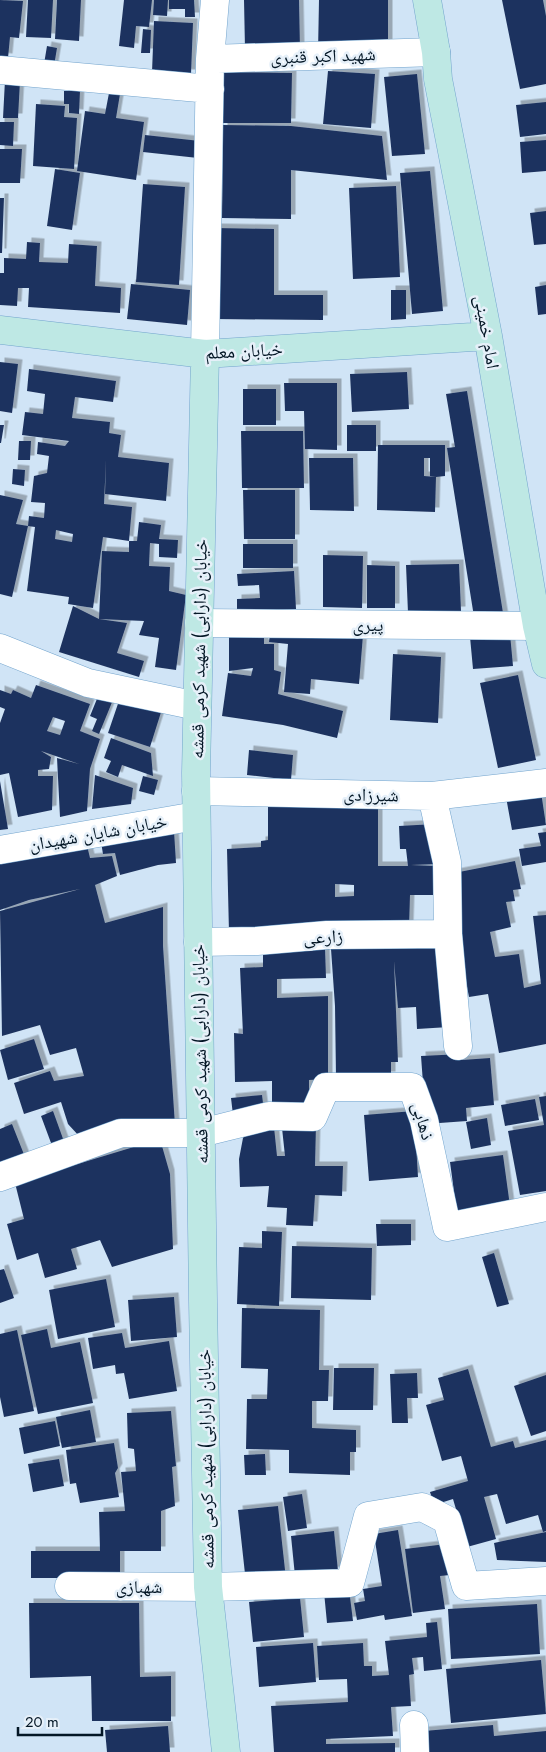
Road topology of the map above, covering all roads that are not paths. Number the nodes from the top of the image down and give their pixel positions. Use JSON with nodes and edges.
{"nodes":[{"id":1,"x":215,"y":0,"type":"edge"},
{"id":2,"x":427,"y":0,"type":"edge"},
{"id":3,"x":436,"y":52,"type":"junction"},
{"id":4,"x":210,"y":59,"type":"junction"},
{"id":5,"x":0,"y":70,"type":"edge"},
{"id":6,"x":210,"y":89,"type":"junction"},
{"id":7,"x":0,"y":330,"type":"edge"},
{"id":8,"x":488,"y":336,"type":"junction"},
{"id":9,"x":205,"y":354,"type":"junction"},
{"id":10,"x":199,"y":624,"type":"junction"},
{"id":11,"x":537,"y":626,"type":"junction"},
{"id":12,"x":0,"y":648,"type":"edge"},
{"id":13,"x":546,"y":664,"type":"edge"},
{"id":14,"x":197,"y":706,"type":"junction"},
{"id":15,"x":546,"y":783,"type":"edge"},
{"id":16,"x":432,"y":796,"type":"junction"},
{"id":17,"x":196,"y":803,"type":"junction"},
{"id":18,"x":0,"y":850,"type":"edge"},
{"id":19,"x":448,"y":934,"type":"junction"},
{"id":20,"x":198,"y":942,"type":"junction"},
{"id":21,"x":458,"y":1046,"type":"dead end"},
{"id":22,"x":201,"y":1133,"type":"junction"},
{"id":23,"x":0,"y":1177,"type":"edge"},
{"id":24,"x":546,"y":1207,"type":"edge"},
{"id":25,"x":546,"y":1581,"type":"edge"},
{"id":26,"x":69,"y":1586,"type":"dead end"},
{"id":27,"x":208,"y":1587,"type":"junction"},
{"id":28,"x":414,"y":1724,"type":"dead end"},
{"id":29,"x":226,"y":1752,"type":"edge"},
{"id":30,"x":415,"y":1752,"type":"edge"}],
"edges":[{"from":1,"to":4,"type":"street"},
{"from":2,"to":3,"type":"street","name":"امام خمینی"},
{"from":3,"to":4,"type":"street","name":"شهید اکبر قنبری"},
{"from":3,"to":8,"type":"street","name":"امام خمینی"},
{"from":4,"to":6,"type":"street"},
{"from":5,"to":6,"type":"street"},
{"from":6,"to":9,"type":"street"},
{"from":7,"to":9,"type":"street","name":"خیابان معلم"},
{"from":8,"to":9,"type":"street","name":"خیابان معلم"},
{"from":8,"to":11,"type":"street","name":"امام خمینی"},
{"from":9,"to":10,"type":"street","name":"خیابان (دارابی) شهید کرمی قمشه"},
{"from":10,"to":11,"type":"street","name":"پیری"},
{"from":10,"to":14,"type":"street","name":"خیابان (دارابی) شهید کرمی قمشه"},
{"from":11,"to":13,"type":"street","name":"امام خمینی"},
{"from":12,"to":14,"type":"street"},
{"from":14,"to":17,"type":"street","name":"خیابان (دارابی) شهید کرمی قمشه"},
{"from":15,"to":16,"type":"street","name":"شیرزادی"},
{"from":16,"to":17,"type":"street","name":"شیرزادی"},
{"from":16,"to":19,"type":"street"},
{"from":17,"to":18,"type":"street","name":"خیابان شایان شهیدان"},
{"from":17,"to":20,"type":"street","name":"خیابان (دارابی) شهید کرمی قمشه"},
{"from":19,"to":20,"type":"street","name":"زارعی"},
{"from":19,"to":21,"type":"street"},
{"from":20,"to":22,"type":"street","name":"خیابان (دارابی) شهید کرمی قمشه"},
{"from":22,"to":23,"type":"street"},
{"from":22,"to":24,"type":"street","name":"ذهابی"},
{"from":22,"to":27,"type":"street","name":"خیابان (دارابی) شهید کرمی قمشه"},
{"from":25,"to":27,"type":"street","name":"شهبازی"},
{"from":26,"to":27,"type":"street","name":"شهبازی"},
{"from":27,"to":29,"type":"street","name":"خیابان (دارابی) شهید کرمی قمشه"},
{"from":28,"to":30,"type":"street"}]}
